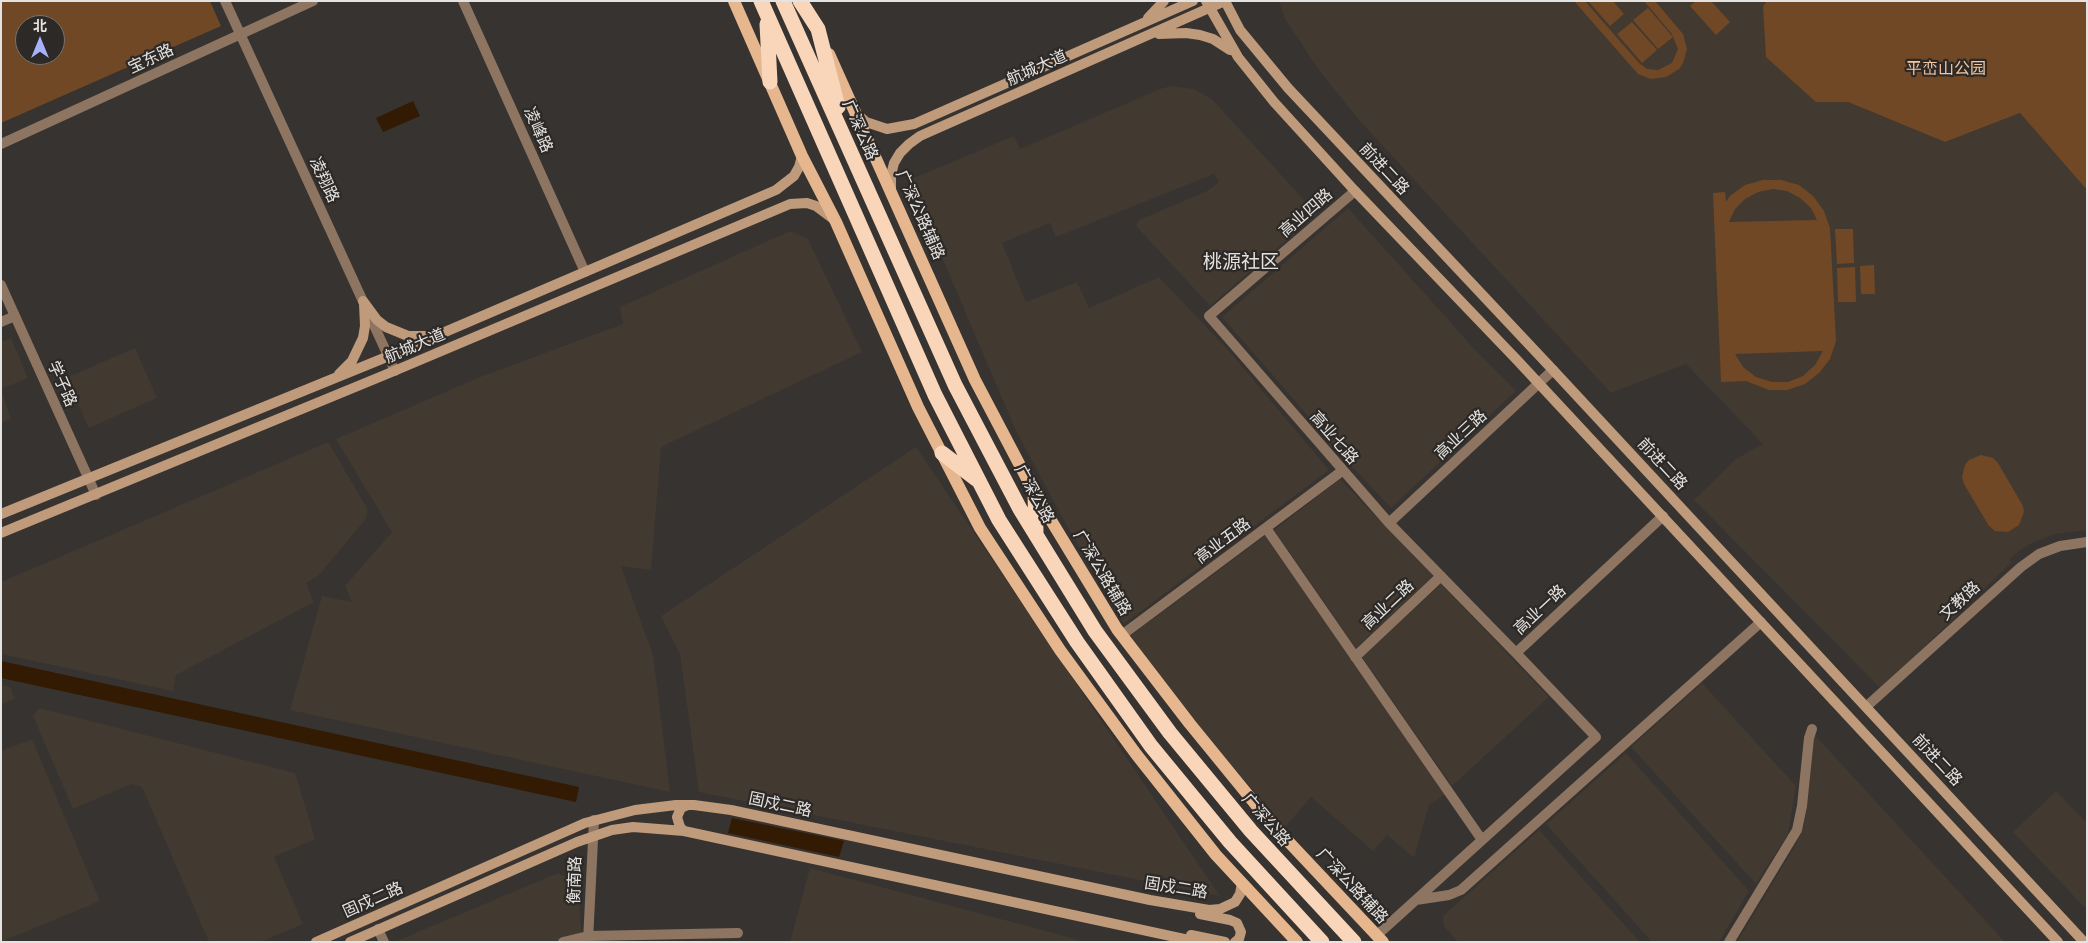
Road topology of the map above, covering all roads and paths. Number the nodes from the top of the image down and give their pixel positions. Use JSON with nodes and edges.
{"nodes":[{"id":1,"x":225,"y":1,"type":"edge"},
{"id":2,"x":313,"y":1,"type":"edge"},
{"id":3,"x":463,"y":1,"type":"edge"},
{"id":4,"x":734,"y":1,"type":"edge"},
{"id":5,"x":783,"y":1,"type":"edge"},
{"id":6,"x":800,"y":1,"type":"edge"},
{"id":7,"x":805,"y":1,"type":"edge"},
{"id":8,"x":1164,"y":1,"type":"edge"},
{"id":9,"x":1193,"y":1,"type":"edge"},
{"id":10,"x":1225,"y":1,"type":"edge"},
{"id":11,"x":1208,"y":5,"type":"edge"},
{"id":12,"x":764,"y":8,"type":"edge"},
{"id":13,"x":1140,"y":24,"type":"junction"},
{"id":14,"x":818,"y":29,"type":"junction"},
{"id":15,"x":240,"y":34,"type":"junction"},
{"id":16,"x":1146,"y":36,"type":"junction"},
{"id":17,"x":1238,"y":57,"type":"junction"},
{"id":18,"x":770,"y":82,"type":"junction"},
{"id":19,"x":856,"y":113,"type":"junction"},
{"id":20,"x":1,"y":144,"type":"edge"},
{"id":21,"x":849,"y":147,"type":"junction"},
{"id":22,"x":802,"y":156,"type":"junction"},
{"id":23,"x":891,"y":189,"type":"junction"},
{"id":24,"x":1355,"y":190,"type":"junction"},
{"id":25,"x":722,"y":213,"type":"junction"},
{"id":26,"x":836,"y":222,"type":"junction"},
{"id":27,"x":730,"y":229,"type":"junction"},
{"id":28,"x":585,"y":272,"type":"junction"},
{"id":29,"x":1,"y":285,"type":"edge"},
{"id":30,"x":363,"y":301,"type":"junction"},
{"id":31,"x":15,"y":316,"type":"junction"},
{"id":32,"x":1209,"y":316,"type":"joint"},
{"id":33,"x":1,"y":322,"type":"edge"},
{"id":34,"x":444,"y":332,"type":"junction"},
{"id":35,"x":389,"y":356,"type":"junction"},
{"id":36,"x":1553,"y":370,"type":"junction"},
{"id":37,"x":395,"y":371,"type":"junction"},
{"id":38,"x":334,"y":378,"type":"junction"},
{"id":39,"x":1538,"y":383,"type":"junction"},
{"id":40,"x":942,"y":452,"type":"junction"},
{"id":41,"x":1342,"y":471,"type":"junction"},
{"id":42,"x":89,"y":480,"type":"junction"},
{"id":43,"x":980,"y":482,"type":"junction"},
{"id":44,"x":1035,"y":494,"type":"junction"},
{"id":45,"x":96,"y":495,"type":"junction"},
{"id":46,"x":1,"y":514,"type":"edge"},
{"id":47,"x":1663,"y":516,"type":"junction"},
{"id":48,"x":1389,"y":523,"type":"junction"},
{"id":49,"x":1266,"y":528,"type":"junction"},
{"id":50,"x":1,"y":533,"type":"edge"},
{"id":51,"x":1036,"y":534,"type":"junction"},
{"id":52,"x":2087,"y":542,"type":"edge"},
{"id":53,"x":1441,"y":576,"type":"junction"},
{"id":54,"x":1761,"y":622,"type":"junction"},
{"id":55,"x":1122,"y":635,"type":"junction"},
{"id":56,"x":1516,"y":653,"type":"junction"},
{"id":57,"x":1355,"y":657,"type":"junction"},
{"id":58,"x":1867,"y":706,"type":"junction"},
{"id":59,"x":1812,"y":729,"type":"dead end"},
{"id":60,"x":688,"y":805,"type":"junction"},
{"id":61,"x":594,"y":820,"type":"junction"},
{"id":62,"x":684,"y":831,"type":"junction"},
{"id":63,"x":592,"y":836,"type":"junction"},
{"id":64,"x":1482,"y":840,"type":"junction"},
{"id":65,"x":1242,"y":883,"type":"junction"},
{"id":66,"x":1150,"y":900,"type":"junction"},
{"id":67,"x":1416,"y":900,"type":"junction"},
{"id":68,"x":378,"y":929,"type":"junction"},
{"id":69,"x":1145,"y":930,"type":"junction"},
{"id":70,"x":738,"y":933,"type":"dead end"},
{"id":71,"x":588,"y":939,"type":"edge"},
{"id":72,"x":1380,"y":939,"type":"edge"},
{"id":73,"x":316,"y":942,"type":"edge"},
{"id":74,"x":350,"y":942,"type":"edge"},
{"id":75,"x":384,"y":942,"type":"edge"},
{"id":76,"x":563,"y":942,"type":"edge"},
{"id":77,"x":1198,"y":942,"type":"edge"},
{"id":78,"x":1225,"y":942,"type":"edge"},
{"id":79,"x":1234,"y":942,"type":"edge"},
{"id":80,"x":1297,"y":942,"type":"edge"},
{"id":81,"x":1322,"y":942,"type":"edge"},
{"id":82,"x":1354,"y":942,"type":"edge"},
{"id":83,"x":1728,"y":942,"type":"edge"},
{"id":84,"x":2058,"y":942,"type":"edge"},
{"id":85,"x":2084,"y":942,"type":"edge"}],
"edges":[{"from":1,"to":15,"type":"street","name":"凌翔路"},
{"from":2,"to":15,"type":"street","name":"宝东路"},
{"from":3,"to":28,"type":"street","name":"凌峰路"},
{"from":4,"to":18,"type":"main road"},
{"from":5,"to":21,"type":"highway","name":"广深公路"},
{"from":6,"to":14,"type":"highway"},
{"from":7,"to":14,"type":"main road","name":"广深公路辅路"},
{"from":8,"to":13,"type":"main road"},
{"from":9,"to":13,"type":"main road","name":"航城大道"},
{"from":10,"to":11,"type":"main road","name":"航城大道"},
{"from":10,"to":36,"type":"main road","name":"前进二路"},
{"from":11,"to":16,"type":"main road","name":"航城大道"},
{"from":11,"to":17,"type":"main road"},
{"from":12,"to":18,"type":"highway"},
{"from":12,"to":43,"type":"highway"},
{"from":13,"to":19,"type":"main road","name":"航城大道"},
{"from":14,"to":19,"type":"main road","name":"广深公路辅路"},
{"from":14,"to":21,"type":"highway"},
{"from":15,"to":20,"type":"street","name":"宝东路"},
{"from":15,"to":30,"type":"street","name":"凌翔路"},
{"from":16,"to":17,"type":"main road"},
{"from":16,"to":23,"type":"main road","name":"航城大道"},
{"from":17,"to":24,"type":"main road"},
{"from":18,"to":22,"type":"main road"},
{"from":19,"to":23,"type":"main road","name":"广深公路辅路"},
{"from":21,"to":51,"type":"highway","name":"广深公路"},
{"from":22,"to":25,"type":"main road","name":"航城大道"},
{"from":22,"to":26,"type":"main road"},
{"from":23,"to":44,"type":"main road","name":"广深公路辅路"},
{"from":24,"to":32,"type":"street","name":"高业四路"},
{"from":24,"to":39,"type":"main road"},
{"from":25,"to":27,"type":"main road"},
{"from":25,"to":28,"type":"main road","name":"航城大道"},
{"from":26,"to":27,"type":"main road","name":"航城大道"},
{"from":26,"to":40,"type":"main road"},
{"from":27,"to":37,"type":"main road","name":"航城大道"},
{"from":28,"to":34,"type":"main road","name":"航城大道"},
{"from":29,"to":31,"type":"street","name":"学子路"},
{"from":30,"to":34,"type":"main road"},
{"from":30,"to":35,"type":"street","name":"凌翔路"},
{"from":30,"to":38,"type":"main road"},
{"from":31,"to":33,"type":"street"},
{"from":31,"to":42,"type":"street","name":"学子路"},
{"from":32,"to":41,"type":"street","name":"高业七路"},
{"from":34,"to":35,"type":"main road","name":"航城大道"},
{"from":35,"to":37,"type":"street","name":"凌翔路"},
{"from":35,"to":38,"type":"main road","name":"航城大道"},
{"from":36,"to":39,"type":"street","name":"高业三路"},
{"from":36,"to":58,"type":"main road","name":"前进二路"},
{"from":37,"to":45,"type":"main road","name":"航城大道"},
{"from":38,"to":42,"type":"main road","name":"航城大道"},
{"from":39,"to":47,"type":"main road"},
{"from":39,"to":48,"type":"street","name":"高业三路"},
{"from":40,"to":43,"type":"highway"},
{"from":40,"to":65,"type":"main road"},
{"from":41,"to":48,"type":"street","name":"高业七路"},
{"from":41,"to":49,"type":"street","name":"高业五路"},
{"from":42,"to":45,"type":"street","name":"学子路"},
{"from":42,"to":46,"type":"main road","name":"航城大道"},
{"from":43,"to":81,"type":"highway"},
{"from":44,"to":51,"type":"highway"},
{"from":44,"to":55,"type":"main road","name":"广深公路辅路"},
{"from":45,"to":50,"type":"main road","name":"航城大道"},
{"from":47,"to":54,"type":"main road"},
{"from":47,"to":56,"type":"street","name":"高业一路"},
{"from":48,"to":53,"type":"street","name":"高业七路"},
{"from":49,"to":55,"type":"street","name":"高业五路"},
{"from":49,"to":57,"type":"street"},
{"from":51,"to":82,"type":"highway","name":"广深公路"},
{"from":52,"to":58,"type":"street","name":"文教路"},
{"from":53,"to":56,"type":"street","name":"高业一路"},
{"from":53,"to":57,"type":"street","name":"高业二路"},
{"from":54,"to":67,"type":"street"},
{"from":54,"to":84,"type":"main road"},
{"from":55,"to":72,"type":"main road","name":"广深公路辅路"},
{"from":56,"to":64,"type":"street"},
{"from":57,"to":64,"type":"street"},
{"from":58,"to":85,"type":"main road","name":"前进二路"},
{"from":59,"to":83,"type":"street"},
{"from":60,"to":61,"type":"main road","name":"固戍二路"},
{"from":60,"to":62,"type":"main road"},
{"from":60,"to":66,"type":"main road","name":"固戍二路"},
{"from":61,"to":63,"type":"street","name":"衡南路"},
{"from":61,"to":73,"type":"main road","name":"固戍二路"},
{"from":62,"to":63,"type":"main road","name":"固戍二路"},
{"from":62,"to":69,"type":"main road","name":"固戍二路"},
{"from":63,"to":68,"type":"main road","name":"固戍二路"},
{"from":63,"to":71,"type":"street","name":"衡南路"},
{"from":64,"to":67,"type":"street"},
{"from":65,"to":66,"type":"main road","name":"固戍二路"},
{"from":65,"to":80,"type":"main road"},
{"from":66,"to":79,"type":"main road"},
{"from":67,"to":72,"type":"street"},
{"from":68,"to":74,"type":"main road","name":"固戍二路"},
{"from":68,"to":75,"type":"street"},
{"from":69,"to":77,"type":"main road","name":"固戍二路"},
{"from":69,"to":78,"type":"main road"},
{"from":70,"to":71,"type":"street"},
{"from":71,"to":76,"type":"street"}]}
